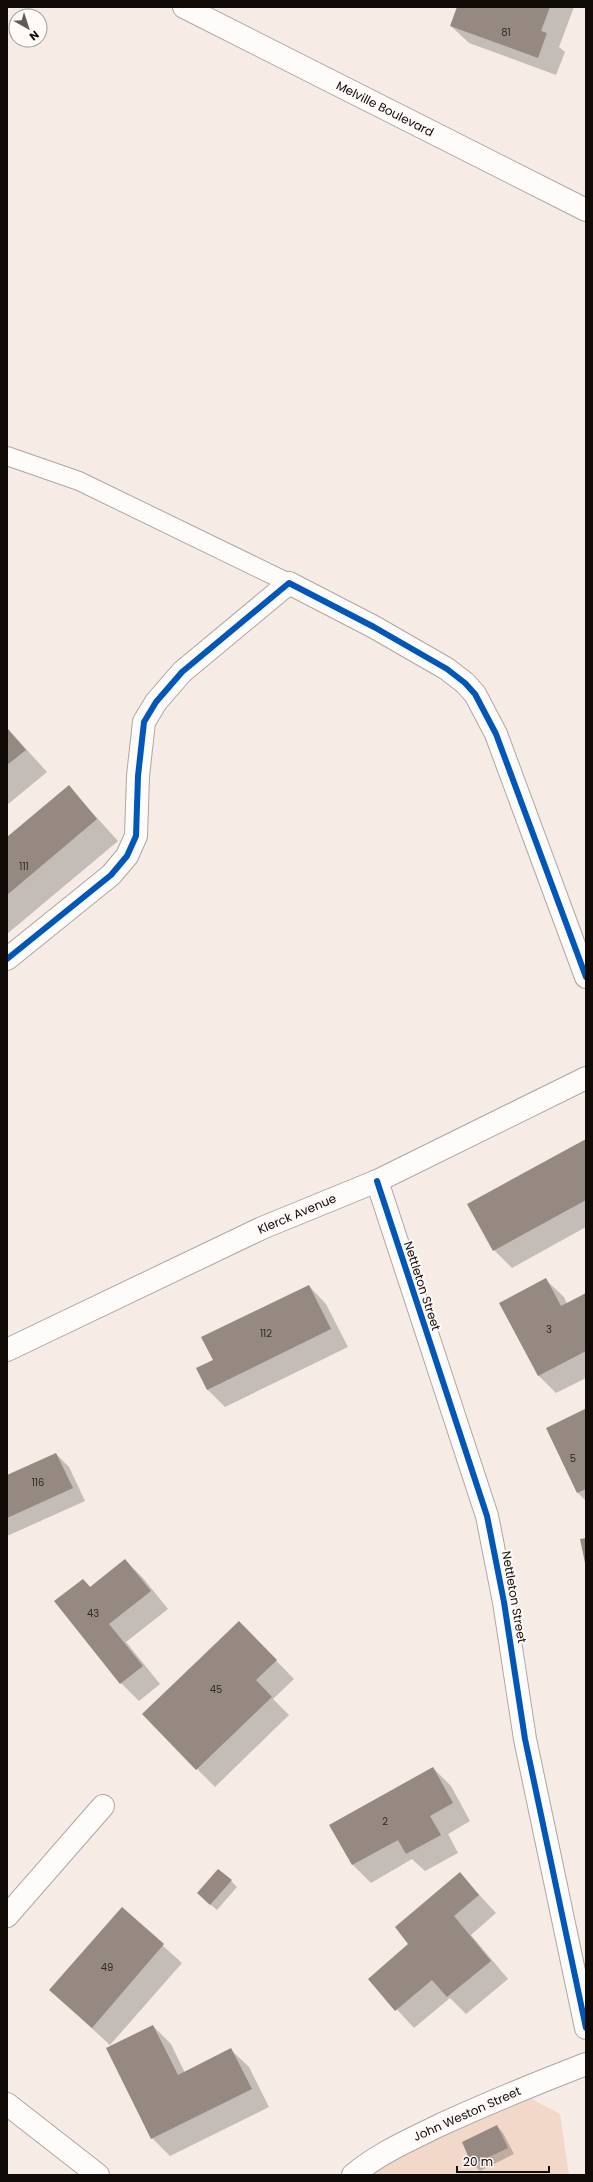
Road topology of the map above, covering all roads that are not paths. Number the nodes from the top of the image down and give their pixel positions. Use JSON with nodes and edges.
{"nodes":[{"id":1,"x":184,"y":7,"type":"edge"},
{"id":2,"x":216,"y":14,"type":"edge"},
{"id":3,"x":586,"y":210,"type":"edge"},
{"id":4,"x":7,"y":456,"type":"edge"},
{"id":5,"x":288,"y":583,"type":"junction"},
{"id":6,"x":7,"y":959,"type":"edge"},
{"id":7,"x":586,"y":977,"type":"edge"},
{"id":8,"x":586,"y":1078,"type":"edge"},
{"id":9,"x":377,"y":1181,"type":"junction"},
{"id":10,"x":7,"y":1350,"type":"edge"},
{"id":11,"x":104,"y":1806,"type":"dead end"},
{"id":12,"x":7,"y":1916,"type":"edge"},
{"id":13,"x":586,"y":2028,"type":"edge"},
{"id":14,"x":586,"y":2064,"type":"edge"},
{"id":15,"x":7,"y":2104,"type":"edge"},
{"id":16,"x":98,"y":2175,"type":"edge"},
{"id":17,"x":353,"y":2175,"type":"edge"}],
"edges":[{"from":1,"to":2,"type":"street","name":"Melville Boulevard"},
{"from":2,"to":3,"type":"street","name":"Melville Boulevard"},
{"from":4,"to":5,"type":"lane"},
{"from":5,"to":6,"type":"street"},
{"from":5,"to":7,"type":"street"},
{"from":8,"to":9,"type":"street","name":"Klerck Avenue"},
{"from":9,"to":10,"type":"street","name":"Klerck Avenue"},
{"from":9,"to":13,"type":"street","name":"Nettleton Street"},
{"from":11,"to":12,"type":"street"},
{"from":14,"to":17,"type":"street","name":"John Weston Street"},
{"from":15,"to":16,"type":"street"}]}
